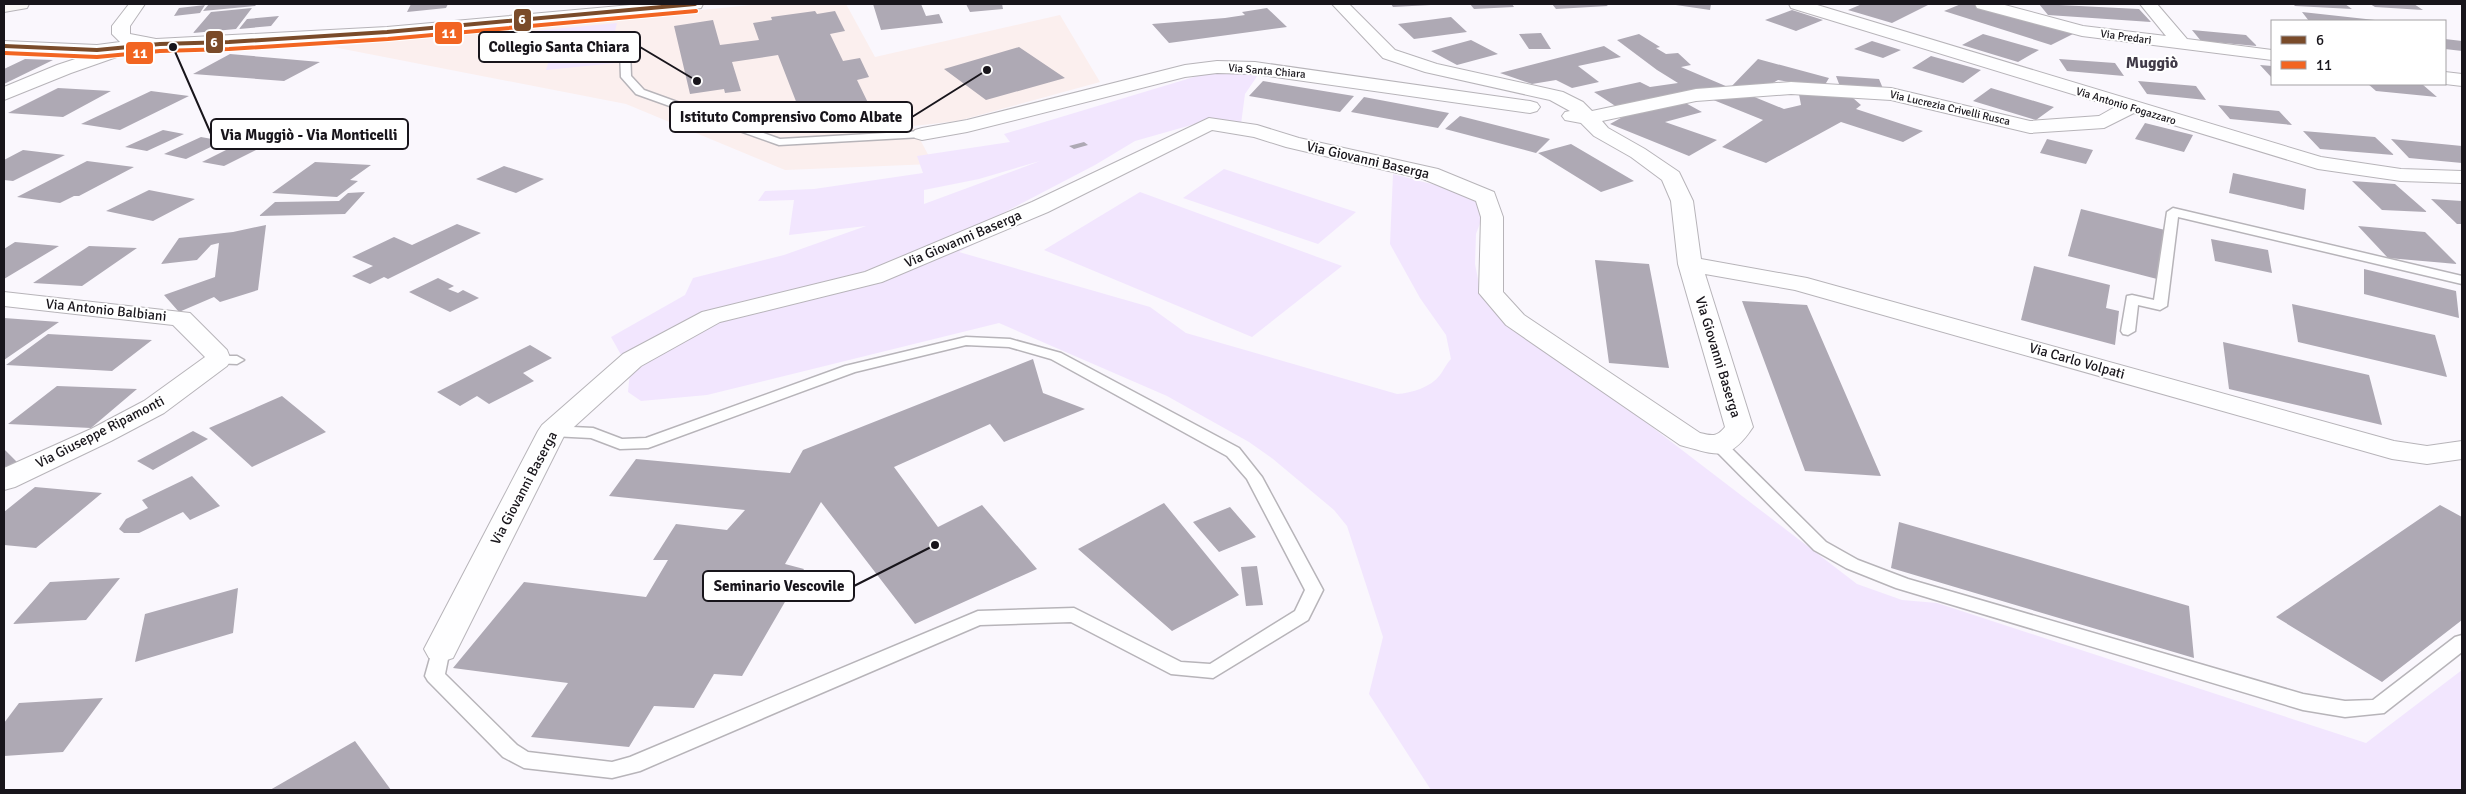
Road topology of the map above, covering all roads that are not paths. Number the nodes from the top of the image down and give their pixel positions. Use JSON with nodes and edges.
{"nodes":[{"id":1,"x":22,"y":4,"type":"edge"},
{"id":2,"x":137,"y":4,"type":"edge"},
{"id":3,"x":695,"y":4,"type":"edge"},
{"id":4,"x":1340,"y":4,"type":"edge"},
{"id":5,"x":1797,"y":4,"type":"edge"},
{"id":6,"x":1983,"y":4,"type":"edge"},
{"id":7,"x":2148,"y":4,"type":"edge"},
{"id":8,"x":4,"y":7,"type":"edge"},
{"id":9,"x":143,"y":44,"type":"junction"},
{"id":10,"x":2182,"y":44,"type":"junction"},
{"id":11,"x":4,"y":46,"type":"edge"},
{"id":12,"x":625,"y":50,"type":"dead end"},
{"id":13,"x":2271,"y":55,"type":"edge"},
{"id":14,"x":2446,"y":78,"type":"edge"},
{"id":15,"x":2462,"y":80,"type":"edge"},
{"id":16,"x":4,"y":94,"type":"edge"},
{"id":17,"x":2130,"y":107,"type":"junction"},
{"id":18,"x":1587,"y":118,"type":"junction"},
{"id":19,"x":922,"y":134,"type":"joint"},
{"id":20,"x":2462,"y":177,"type":"edge"},
{"id":21,"x":1690,"y":264,"type":"junction"},
{"id":22,"x":2462,"y":280,"type":"edge"},
{"id":23,"x":4,"y":299,"type":"edge"},
{"id":24,"x":2128,"y":331,"type":"dead end"},
{"id":25,"x":227,"y":360,"type":"joint"},
{"id":26,"x":552,"y":431,"type":"junction"},
{"id":27,"x":1719,"y":445,"type":"junction"},
{"id":28,"x":2462,"y":450,"type":"edge"},
{"id":29,"x":4,"y":480,"type":"edge"},
{"id":30,"x":2462,"y":642,"type":"edge"},
{"id":31,"x":441,"y":649,"type":"joint"}],
"edges":[{"from":1,"to":8,"type":"main road"},
{"from":2,"to":9,"type":"street"},
{"from":3,"to":9,"type":"street"},
{"from":4,"to":18,"type":"street","name":"Via Giovanni Baserga"},
{"from":5,"to":17,"type":"street","name":"Via Antonio Fogazzaro"},
{"from":6,"to":10,"type":"street","name":"Via Predari"},
{"from":7,"to":10,"type":"street"},
{"from":9,"to":11,"type":"street"},
{"from":9,"to":16,"type":"street"},
{"from":10,"to":13,"type":"street","name":"Via Predari"},
{"from":12,"to":19,"type":"lane"},
{"from":14,"to":15,"type":"street"},
{"from":17,"to":18,"type":"street","name":"Via Lucrezia Crivelli Rusca"},
{"from":17,"to":20,"type":"street","name":"Via Antonio Fogazzaro"},
{"from":18,"to":19,"type":"street","name":"Via Santa Chiara"},
{"from":18,"to":21,"type":"street","name":"Via Giovanni Baserga"},
{"from":21,"to":27,"type":"street","name":"Via Giovanni Baserga"},
{"from":21,"to":28,"type":"street","name":"Via Carlo Volpati"},
{"from":22,"to":24,"type":"lane"},
{"from":23,"to":25,"type":"street","name":"Via Antonio Balbiani"},
{"from":25,"to":29,"type":"street","name":"Via Giuseppe Ripamonti"},
{"from":26,"to":27,"type":"street","name":"Via Giovanni Baserga"},
{"from":26,"to":31,"type":"street","name":"Via Giovanni Baserga"},
{"from":26,"to":31,"type":"lane"},
{"from":27,"to":30,"type":"lane"}]}
